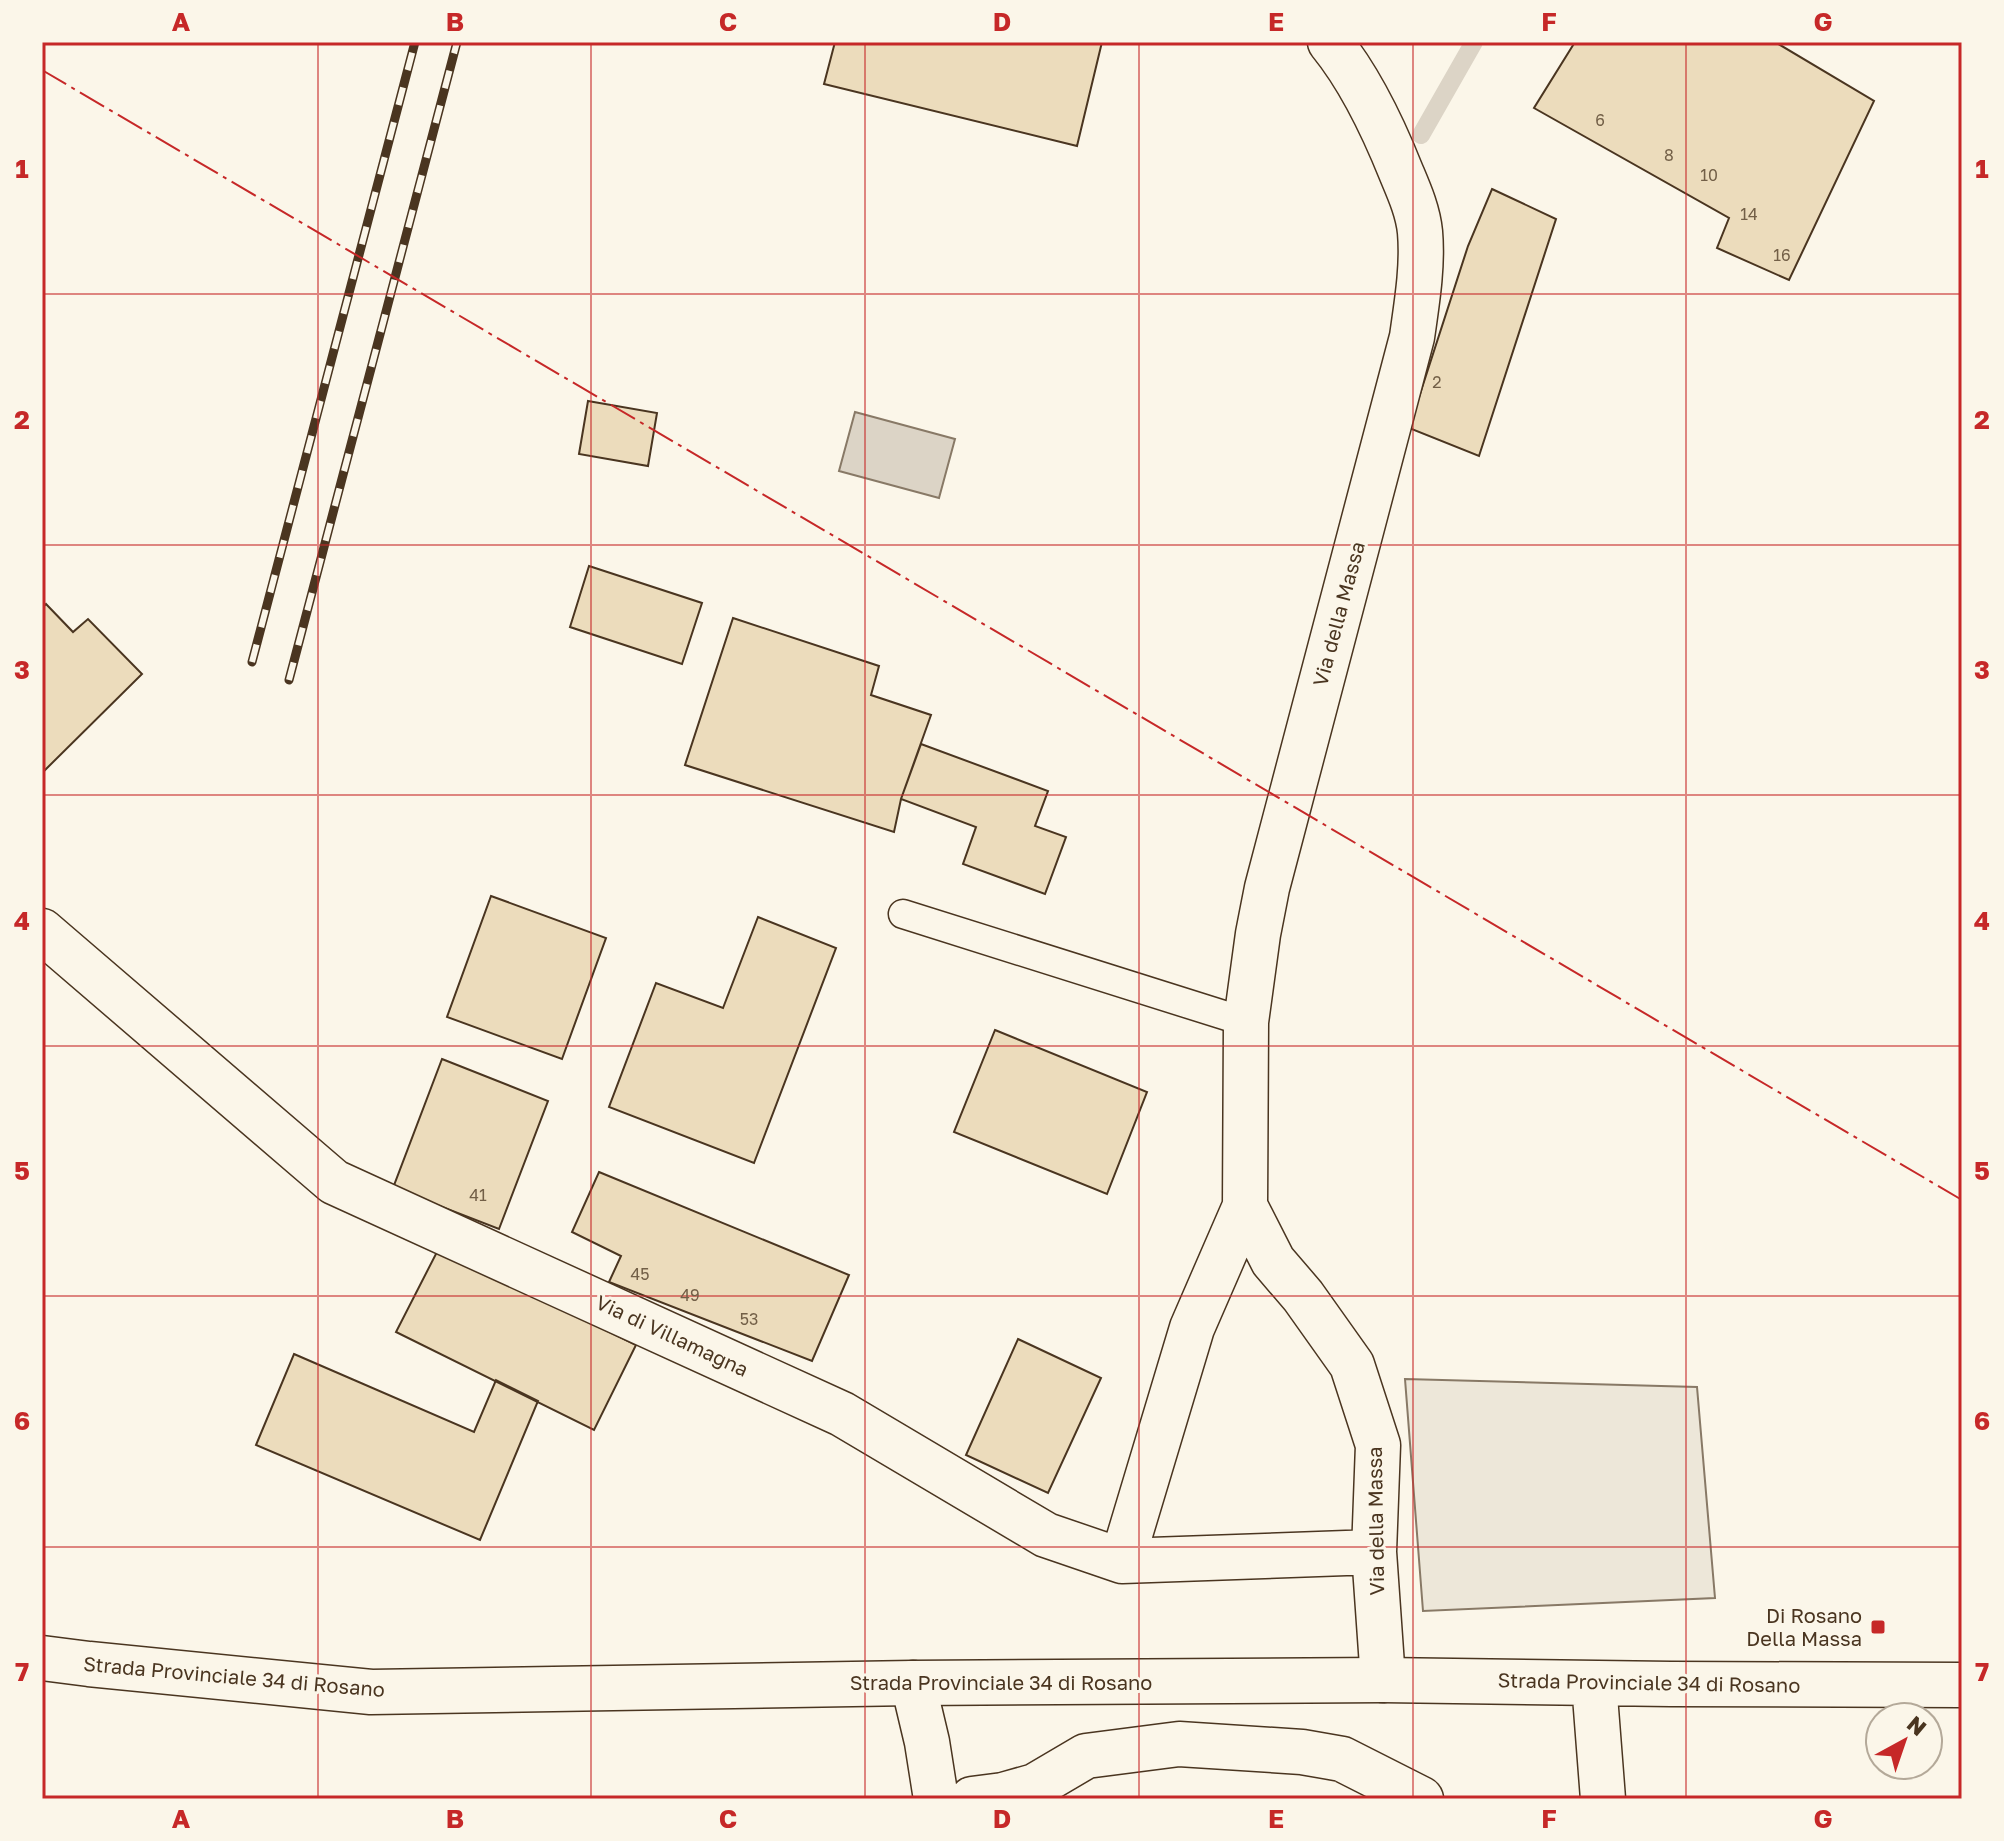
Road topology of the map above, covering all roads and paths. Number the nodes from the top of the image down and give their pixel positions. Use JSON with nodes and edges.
{"nodes":[{"id":1,"x":1330,"y":42,"type":"edge"},
{"id":2,"x":903,"y":914,"type":"dead end"},
{"id":3,"x":42,"y":931,"type":"edge"},
{"id":4,"x":1246,"y":1022,"type":"junction"},
{"id":5,"x":1245,"y":1206,"type":"junction"},
{"id":6,"x":1374,"y":1552,"type":"junction"},
{"id":7,"x":1122,"y":1561,"type":"junction"},
{"id":8,"x":42,"y":1658,"type":"edge"},
{"id":9,"x":1383,"y":1680,"type":"junction"},
{"id":10,"x":913,"y":1683,"type":"junction"},
{"id":11,"x":1594,"y":1683,"type":"junction"},
{"id":12,"x":1962,"y":1685,"type":"edge"},
{"id":13,"x":936,"y":1799,"type":"edge"},
{"id":14,"x":972,"y":1799,"type":"edge"},
{"id":15,"x":1421,"y":1799,"type":"edge"},
{"id":16,"x":1603,"y":1799,"type":"edge"}],
"edges":[{"from":1,"to":4,"type":"street","name":"Via della Massa"},
{"from":2,"to":4,"type":"lane"},
{"from":3,"to":7,"type":"street","name":"Via di Villamagna"},
{"from":4,"to":5,"type":"street","name":"Via della Massa"},
{"from":5,"to":6,"type":"street","name":"Via della Massa"},
{"from":5,"to":7,"type":"street","name":"Via della Massa"},
{"from":6,"to":7,"type":"street","name":"Via di Villamagna"},
{"from":6,"to":9,"type":"street","name":"Via della Massa"},
{"from":8,"to":10,"type":"street","name":"Strada Provinciale 34 di Rosano"},
{"from":9,"to":10,"type":"street","name":"Strada Provinciale 34 di Rosano"},
{"from":9,"to":11,"type":"street","name":"Strada Provinciale 34 di Rosano"},
{"from":10,"to":13,"type":"street"},
{"from":11,"to":12,"type":"street","name":"Strada Provinciale 34 di Rosano"},
{"from":11,"to":16,"type":"street"},
{"from":14,"to":15,"type":"street"}]}
